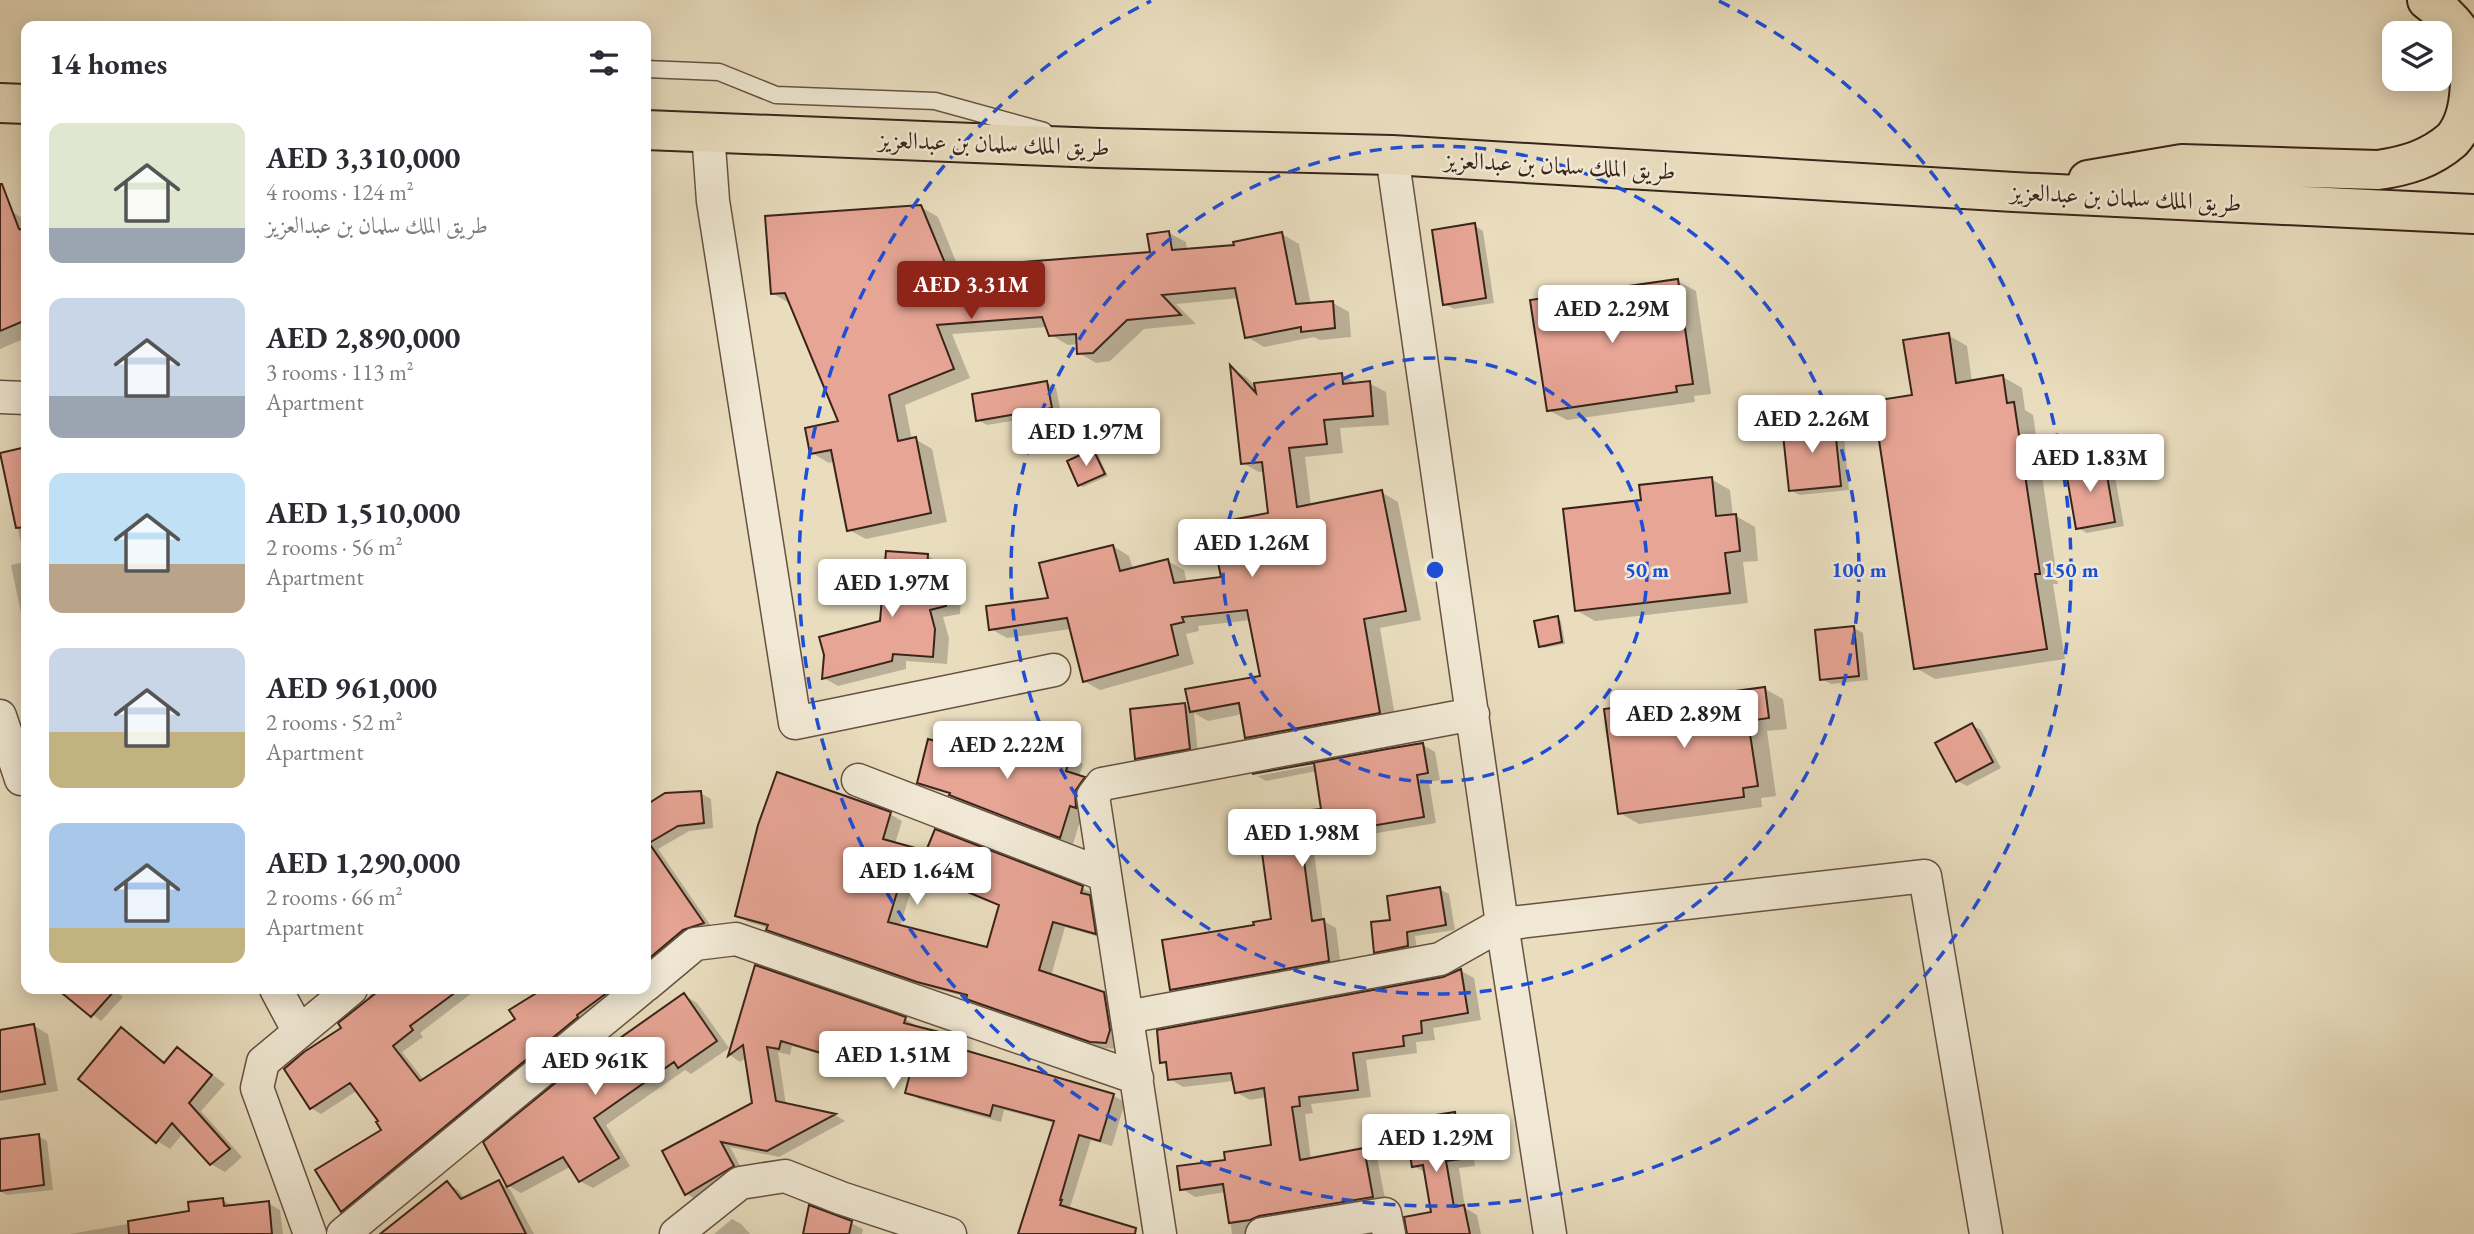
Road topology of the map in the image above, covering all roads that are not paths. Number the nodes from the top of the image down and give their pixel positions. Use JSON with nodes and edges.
{"nodes":[{"id":1,"x":2427,"y":0,"type":"edge"},
{"id":2,"x":651,"y":69,"type":"edge"},
{"id":3,"x":0,"y":103,"type":"edge"},
{"id":4,"x":21,"y":104,"type":"edge"},
{"id":5,"x":651,"y":130,"type":"edge"},
{"id":6,"x":708,"y":132,"type":"junction"},
{"id":7,"x":1100,"y":148,"type":"junction"},
{"id":8,"x":1392,"y":155,"type":"junction"},
{"id":9,"x":2014,"y":192,"type":"junction"},
{"id":10,"x":2474,"y":214,"type":"edge"},
{"id":11,"x":0,"y":397,"type":"edge"},
{"id":12,"x":21,"y":398,"type":"edge"},
{"id":13,"x":1054,"y":670,"type":"dead end"},
{"id":14,"x":1473,"y":714,"type":"junction"},
{"id":15,"x":0,"y":716,"type":"edge"},
{"id":16,"x":16,"y":780,"type":"edge"},
{"id":17,"x":858,"y":780,"type":"dead end"},
{"id":18,"x":1105,"y":875,"type":"junction"},
{"id":19,"x":1502,"y":925,"type":"junction"},
{"id":20,"x":651,"y":981,"type":"edge"},
{"id":21,"x":279,"y":994,"type":"edge"},
{"id":22,"x":345,"y":994,"type":"edge"},
{"id":23,"x":635,"y":994,"type":"edge"},
{"id":24,"x":1127,"y":1017,"type":"junction"},
{"id":25,"x":299,"y":1032,"type":"junction"},
{"id":26,"x":1136,"y":1078,"type":"junction"},
{"id":27,"x":310,"y":1234,"type":"edge"},
{"id":28,"x":343,"y":1234,"type":"edge"},
{"id":29,"x":676,"y":1234,"type":"edge"},
{"id":30,"x":950,"y":1234,"type":"edge"},
{"id":31,"x":1160,"y":1234,"type":"edge"},
{"id":32,"x":1262,"y":1234,"type":"edge"},
{"id":33,"x":1389,"y":1234,"type":"edge"},
{"id":34,"x":1550,"y":1234,"type":"edge"},
{"id":35,"x":1986,"y":1234,"type":"edge"}],
"edges":[{"from":1,"to":9,"type":"main road"},
{"from":2,"to":7,"type":"lane"},
{"from":3,"to":4,"type":"main road"},
{"from":5,"to":6,"type":"main road","name":"طريق الملك سلمان بن عبدالعزيز"},
{"from":6,"to":7,"type":"main road","name":"طريق الملك سلمان بن عبدالعزيز"},
{"from":6,"to":13,"type":"street"},
{"from":7,"to":8,"type":"main road","name":"طريق الملك سلمان بن عبدالعزيز"},
{"from":8,"to":9,"type":"main road","name":"طريق الملك سلمان بن عبدالعزيز"},
{"from":8,"to":14,"type":"street"},
{"from":9,"to":10,"type":"main road","name":"طريق الملك سلمان بن عبدالعزيز"},
{"from":11,"to":12,"type":"street"},
{"from":14,"to":18,"type":"street"},
{"from":14,"to":19,"type":"street"},
{"from":15,"to":16,"type":"street"},
{"from":17,"to":18,"type":"street"},
{"from":18,"to":24,"type":"street"},
{"from":19,"to":24,"type":"street"},
{"from":19,"to":34,"type":"street"},
{"from":19,"to":35,"type":"street"},
{"from":20,"to":26,"type":"street"},
{"from":21,"to":25,"type":"street"},
{"from":22,"to":25,"type":"street"},
{"from":23,"to":28,"type":"street"},
{"from":24,"to":26,"type":"street"},
{"from":25,"to":27,"type":"street"},
{"from":26,"to":31,"type":"street"},
{"from":29,"to":30,"type":"street"},
{"from":32,"to":33,"type":"street"}]}
